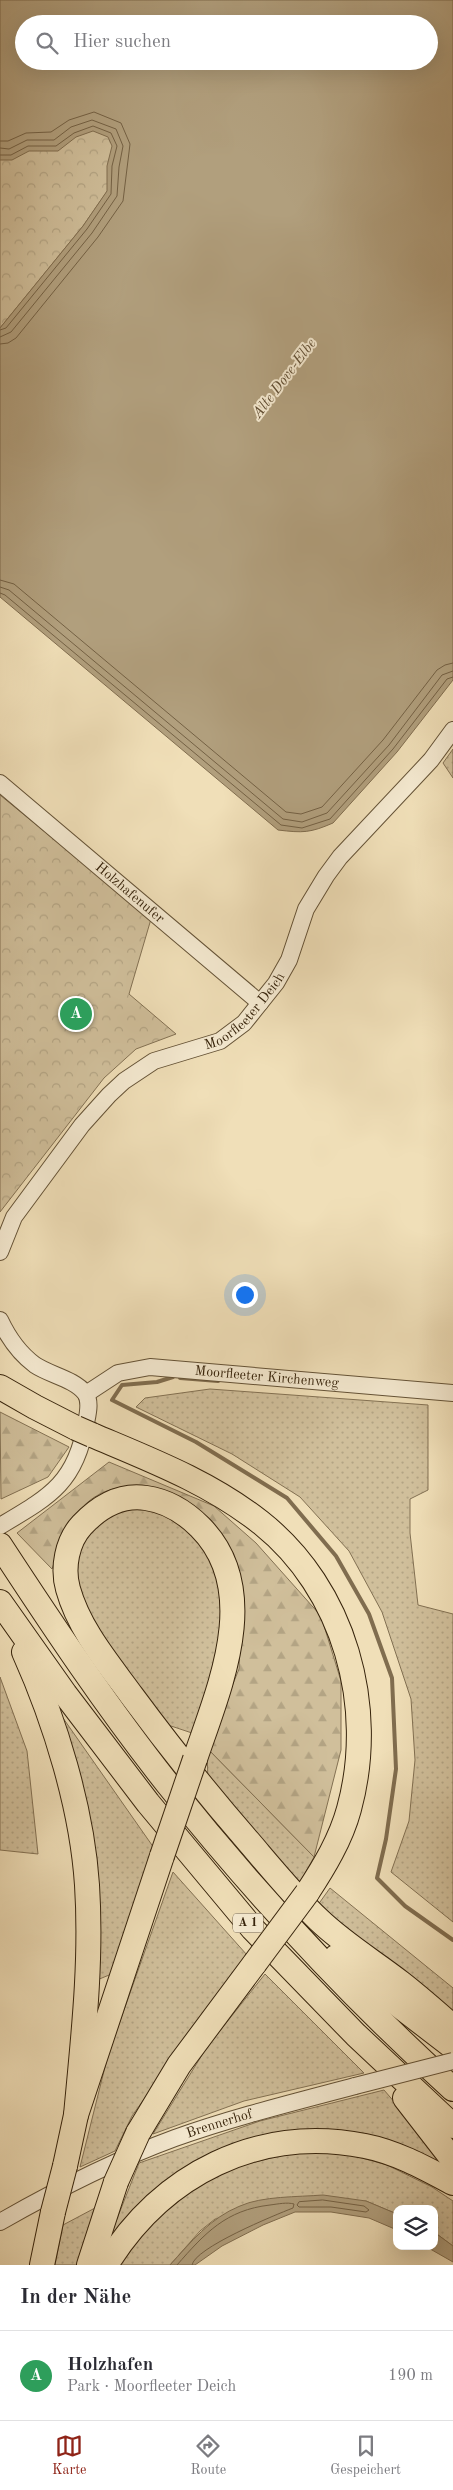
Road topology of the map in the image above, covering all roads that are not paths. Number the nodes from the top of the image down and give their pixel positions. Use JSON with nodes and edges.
{"nodes":[{"id":1,"x":453,"y":730,"type":"edge"},
{"id":2,"x":0,"y":783,"type":"edge"},
{"id":3,"x":260,"y":1002,"type":"junction"},
{"id":4,"x":0,"y":1252,"type":"edge"},
{"id":5,"x":0,"y":1320,"type":"edge"},
{"id":6,"x":0,"y":1387,"type":"edge"},
{"id":7,"x":453,"y":1393,"type":"edge"},
{"id":8,"x":86,"y":1394,"type":"junction"},
{"id":9,"x":0,"y":1526,"type":"edge"},
{"id":10,"x":0,"y":1545,"type":"edge"},
{"id":11,"x":1,"y":1604,"type":"edge"},
{"id":12,"x":273,"y":1909,"type":"junction"},
{"id":13,"x":453,"y":2027,"type":"edge"},
{"id":14,"x":356,"y":2035,"type":"junction"},
{"id":15,"x":453,"y":2047,"type":"edge"},
{"id":16,"x":453,"y":2061,"type":"edge"},
{"id":17,"x":453,"y":2089,"type":"edge"},
{"id":18,"x":76,"y":2115,"type":"junction"},
{"id":19,"x":453,"y":2126,"type":"edge"},
{"id":20,"x":453,"y":2160,"type":"edge"},
{"id":21,"x":453,"y":2183,"type":"edge"},
{"id":22,"x":0,"y":2222,"type":"edge"},
{"id":23,"x":42,"y":2265,"type":"edge"},
{"id":24,"x":89,"y":2265,"type":"edge"},
{"id":25,"x":106,"y":2265,"type":"edge"}],
"edges":[{"from":1,"to":3,"type":"street","name":"Moorfleeter Deich"},
{"from":2,"to":3,"type":"street","name":"Holzhafenufer"},
{"from":3,"to":4,"type":"street","name":"Moorfleeter Deich"},
{"from":5,"to":8,"type":"street"},
{"from":6,"to":24,"type":"highway","bridge":true},
{"from":7,"to":8,"type":"street","name":"Moorfleeter Kirchenweg"},
{"from":8,"to":9,"type":"street"},
{"from":10,"to":12,"type":"highway","number":"A 1"},
{"from":11,"to":14,"type":"highway","number":"A 1"},
{"from":11,"to":18,"type":"highway"},
{"from":12,"to":15,"type":"highway"},
{"from":12,"to":17,"type":"highway","number":"A 1"},
{"from":13,"to":18,"type":"highway","bridge":true},
{"from":14,"to":19,"type":"highway","number":"A 1"},
{"from":14,"to":20,"type":"highway"},
{"from":16,"to":22,"type":"street","name":"Brennerhof","bridge":true},
{"from":18,"to":23,"type":"highway","bridge":true},
{"from":21,"to":25,"type":"highway"}]}
